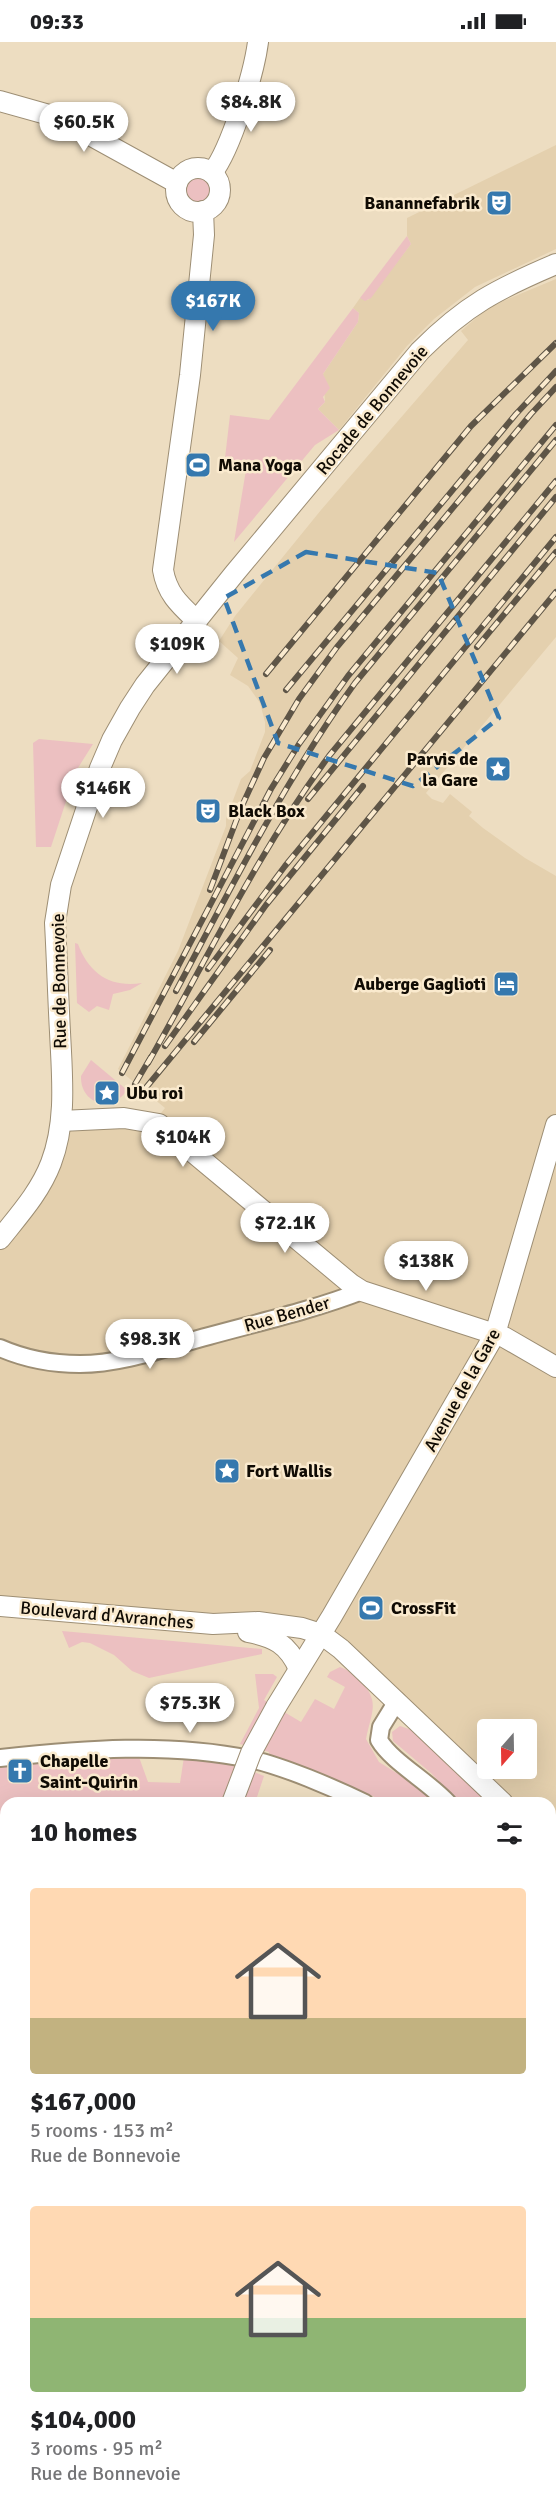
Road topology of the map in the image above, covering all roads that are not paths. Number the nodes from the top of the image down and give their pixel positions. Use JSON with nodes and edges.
{"nodes":[{"id":1,"x":258,"y":42,"type":"edge"},
{"id":2,"x":0,"y":101,"type":"edge"},
{"id":3,"x":212,"y":173,"type":"junction"},
{"id":4,"x":177,"y":183,"type":"junction"},
{"id":5,"x":203,"y":211,"type":"junction"},
{"id":6,"x":556,"y":264,"type":"edge"},
{"id":7,"x":197,"y":621,"type":"junction"},
{"id":8,"x":61,"y":1121,"type":"junction"},
{"id":9,"x":556,"y":1125,"type":"edge"},
{"id":10,"x":0,"y":1239,"type":"edge"},
{"id":11,"x":362,"y":1291,"type":"junction"},
{"id":12,"x":495,"y":1334,"type":"junction"},
{"id":13,"x":0,"y":1348,"type":"edge"},
{"id":14,"x":556,"y":1367,"type":"edge"},
{"id":15,"x":0,"y":1606,"type":"edge"},
{"id":16,"x":213,"y":1624,"type":"junction"},
{"id":17,"x":321,"y":1634,"type":"junction"},
{"id":18,"x":299,"y":1669,"type":"junction"},
{"id":19,"x":397,"y":1701,"type":"junction"},
{"id":20,"x":0,"y":1758,"type":"edge"},
{"id":21,"x":234,"y":1797,"type":"edge"},
{"id":22,"x":350,"y":1797,"type":"edge"},
{"id":23,"x":442,"y":1797,"type":"edge"},
{"id":24,"x":497,"y":1797,"type":"edge"}],
"edges":[{"from":1,"to":3,"type":"main road"},
{"from":2,"to":4,"type":"main road"},
{"from":3,"to":4,"type":"main road"},
{"from":3,"to":5,"type":"main road"},
{"from":4,"to":5,"type":"main road"},
{"from":5,"to":7,"type":"main road"},
{"from":6,"to":7,"type":"main road","name":"Rocade de Bonnevoie"},
{"from":7,"to":8,"type":"main road","name":"Rue de Bonnevoie"},
{"from":8,"to":10,"type":"main road","name":"Rue de Bonnevoie"},
{"from":8,"to":11,"type":"main road"},
{"from":9,"to":12,"type":"main road","name":"Avenue de la Gare"},
{"from":11,"to":12,"type":"main road"},
{"from":11,"to":13,"type":"street","name":"Rue Bender"},
{"from":12,"to":14,"type":"main road"},
{"from":12,"to":17,"type":"main road","name":"Avenue de la Gare"},
{"from":15,"to":16,"type":"main road","name":"Boulevard d'Avranches"},
{"from":16,"to":17,"type":"main road","name":"Boulevard d'Avranches"},
{"from":16,"to":18,"type":"main road","name":"Boulevard d'Avranches"},
{"from":17,"to":18,"type":"main road","name":"Avenue de la Gare"},
{"from":17,"to":19,"type":"main road"},
{"from":18,"to":21,"type":"main road","name":"Avenue de la Gare","bridge":true},
{"from":19,"to":23,"type":"street"},
{"from":19,"to":24,"type":"main road"},
{"from":20,"to":22,"type":"street"}]}
